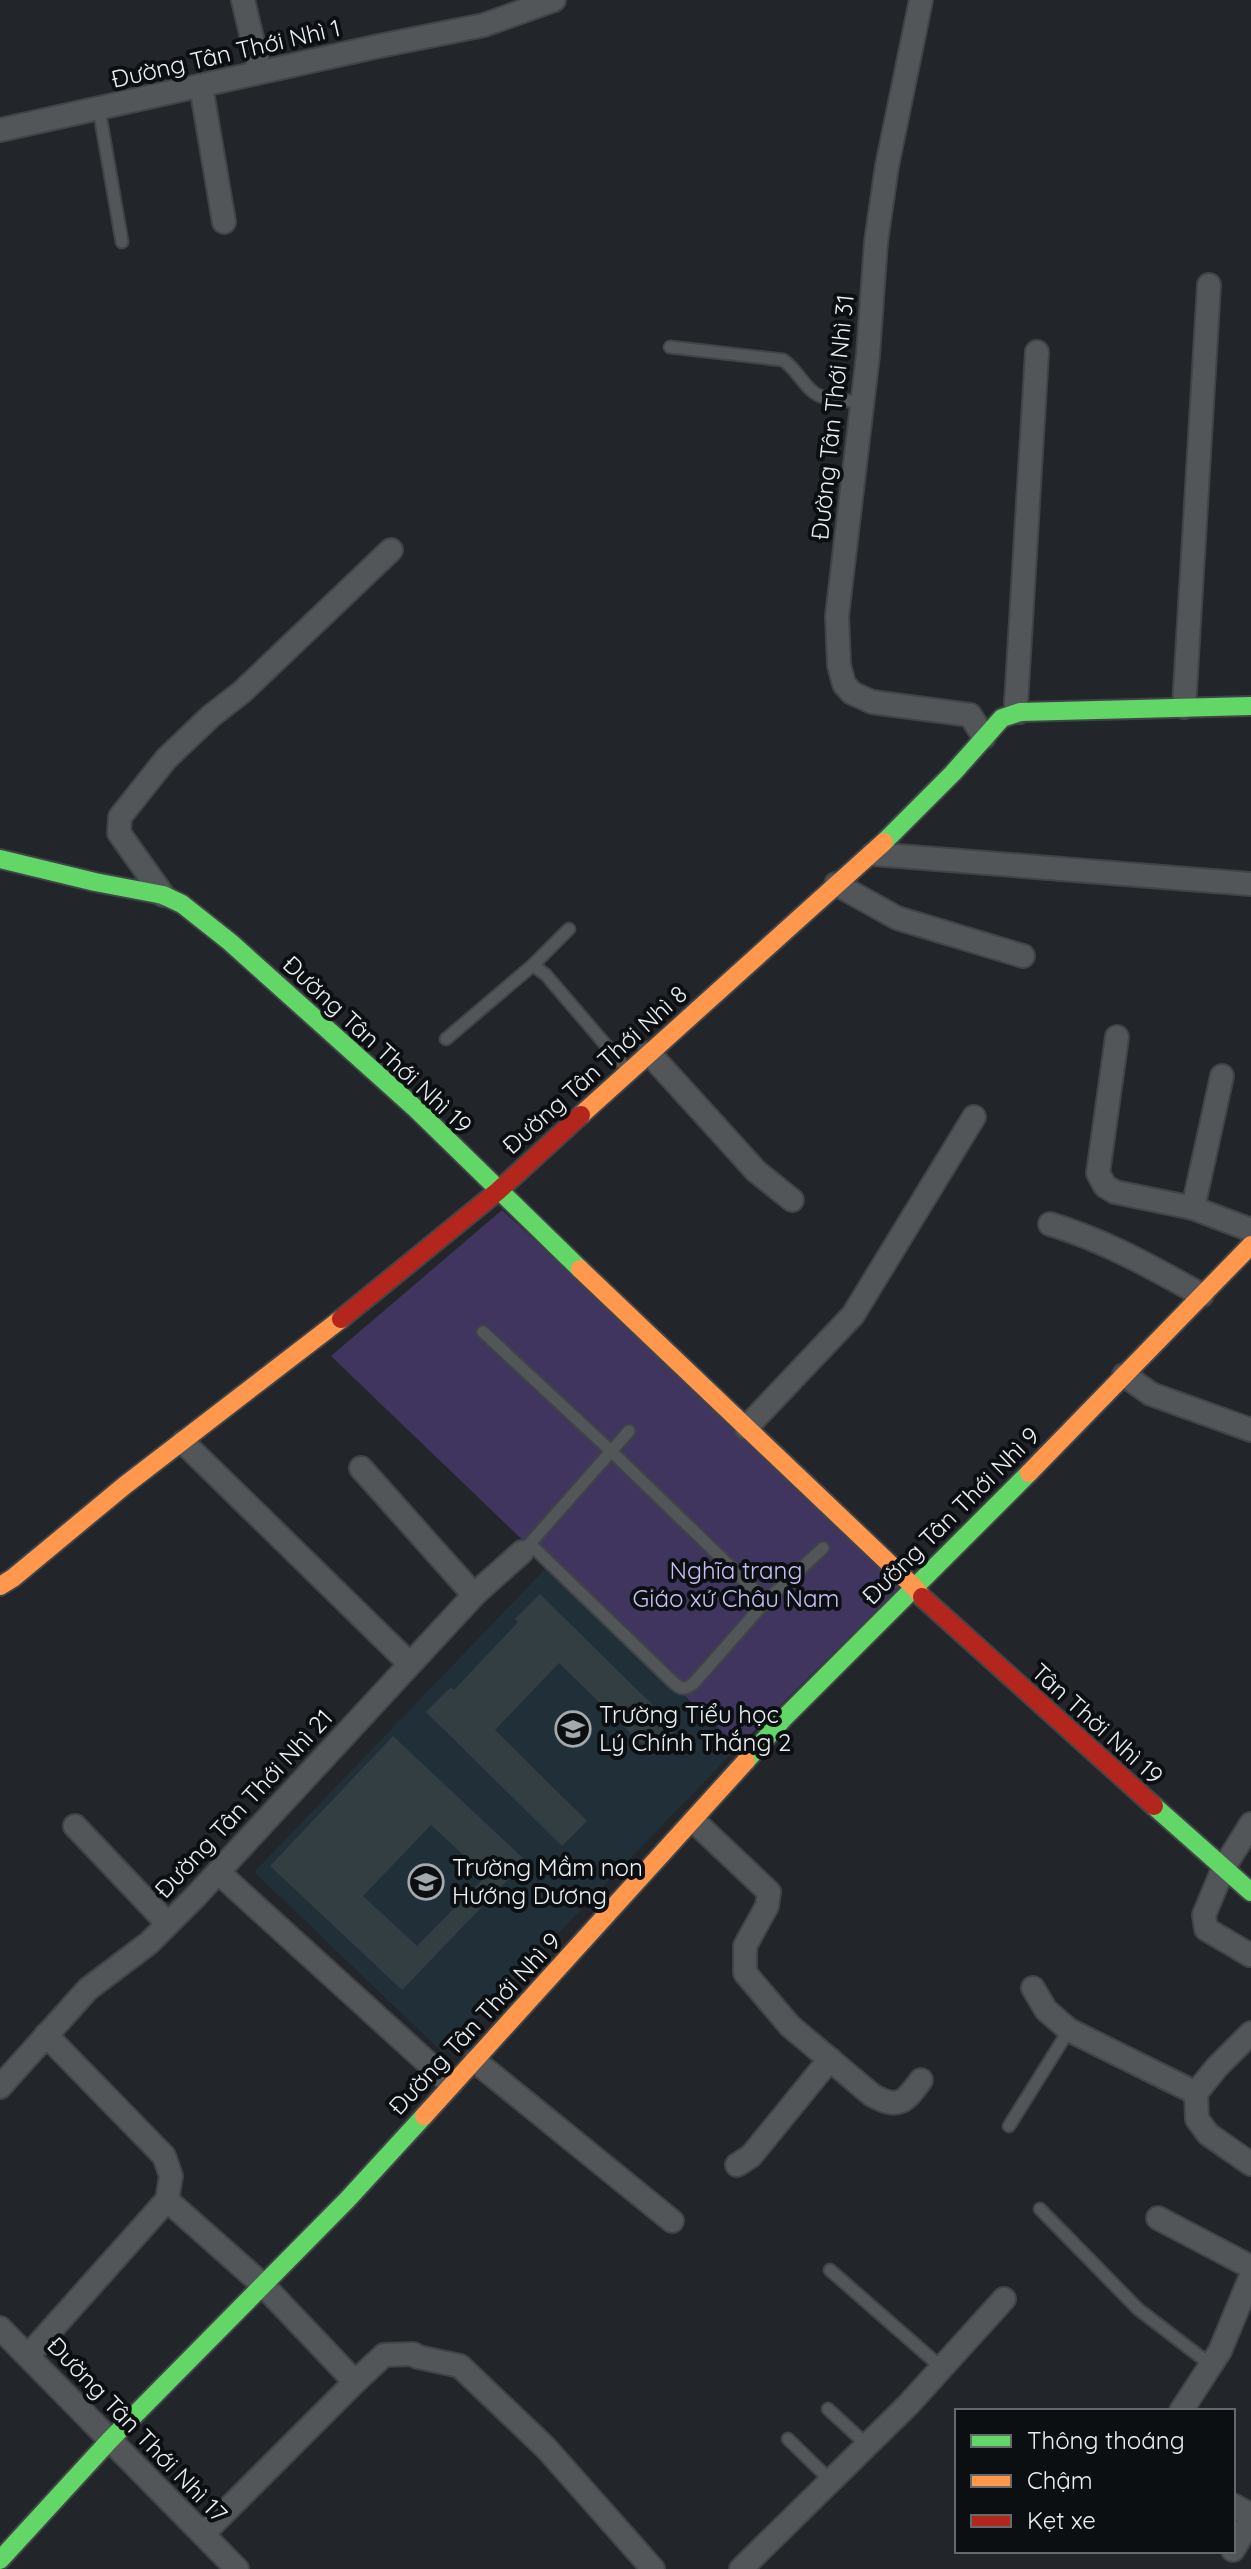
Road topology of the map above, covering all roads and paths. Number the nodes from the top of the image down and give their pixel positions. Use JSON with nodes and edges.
{"nodes":[{"id":1,"x":243,"y":0,"type":"edge"},
{"id":2,"x":554,"y":0,"type":"edge"},
{"id":3,"x":921,"y":0,"type":"edge"},
{"id":4,"x":498,"y":10,"type":"edge"},
{"id":5,"x":260,"y":72,"type":"junction"},
{"id":6,"x":201,"y":86,"type":"junction"},
{"id":7,"x":99,"y":109,"type":"junction"},
{"id":8,"x":0,"y":130,"type":"edge"},
{"id":9,"x":224,"y":222,"type":"dead end"},
{"id":10,"x":122,"y":242,"type":"dead end"},
{"id":11,"x":1209,"y":285,"type":"dead end"},
{"id":12,"x":670,"y":347,"type":"dead end"},
{"id":13,"x":1037,"y":352,"type":"dead end"},
{"id":14,"x":862,"y":402,"type":"junction"},
{"id":15,"x":391,"y":550,"type":"dead end"},
{"id":16,"x":1251,"y":706,"type":"edge"},
{"id":17,"x":1184,"y":707,"type":"junction"},
{"id":18,"x":1019,"y":712,"type":"junction"},
{"id":19,"x":984,"y":737,"type":"junction"},
{"id":20,"x":873,"y":854,"type":"junction"},
{"id":21,"x":0,"y":859,"type":"edge"},
{"id":22,"x":836,"y":884,"type":"junction"},
{"id":23,"x":1251,"y":884,"type":"edge"},
{"id":24,"x":163,"y":895,"type":"junction"},
{"id":25,"x":569,"y":929,"type":"dead end"},
{"id":26,"x":1023,"y":956,"type":"dead end"},
{"id":27,"x":533,"y":965,"type":"junction"},
{"id":28,"x":1117,"y":1037,"type":"dead end"},
{"id":29,"x":446,"y":1039,"type":"dead end"},
{"id":30,"x":649,"y":1053,"type":"junction"},
{"id":31,"x":628,"y":1072,"type":"junction"},
{"id":32,"x":1222,"y":1076,"type":"dead end"},
{"id":33,"x":974,"y":1117,"type":"dead end"},
{"id":34,"x":498,"y":1191,"type":"junction"},
{"id":35,"x":792,"y":1200,"type":"dead end"},
{"id":36,"x":1193,"y":1208,"type":"junction"},
{"id":37,"x":1050,"y":1224,"type":"dead end"},
{"id":38,"x":1251,"y":1230,"type":"edge"},
{"id":39,"x":1251,"y":1245,"type":"edge"},
{"id":40,"x":1202,"y":1295,"type":"junction"},
{"id":41,"x":483,"y":1332,"type":"dead end"},
{"id":42,"x":1124,"y":1375,"type":"junction"},
{"id":43,"x":746,"y":1428,"type":"junction"},
{"id":44,"x":1251,"y":1430,"type":"edge"},
{"id":45,"x":629,"y":1431,"type":"dead end"},
{"id":46,"x":183,"y":1442,"type":"junction"},
{"id":47,"x":611,"y":1451,"type":"junction"},
{"id":48,"x":361,"y":1468,"type":"dead end"},
{"id":49,"x":526,"y":1548,"type":"junction"},
{"id":50,"x":823,"y":1548,"type":"dead end"},
{"id":51,"x":0,"y":1586,"type":"edge"},
{"id":52,"x":915,"y":1588,"type":"junction"},
{"id":53,"x":474,"y":1595,"type":"junction"},
{"id":54,"x":766,"y":1601,"type":"junction"},
{"id":55,"x":410,"y":1664,"type":"junction"},
{"id":56,"x":694,"y":1821,"type":"junction"},
{"id":57,"x":1251,"y":1824,"type":"edge"},
{"id":58,"x":75,"y":1826,"type":"dead end"},
{"id":59,"x":1223,"y":1869,"type":"junction"},
{"id":60,"x":218,"y":1872,"type":"junction"},
{"id":61,"x":1251,"y":1892,"type":"edge"},
{"id":62,"x":168,"y":1924,"type":"junction"},
{"id":63,"x":1250,"y":1955,"type":"edge"},
{"id":64,"x":1033,"y":1988,"type":"dead end"},
{"id":65,"x":1069,"y":2030,"type":"junction"},
{"id":66,"x":1251,"y":2033,"type":"edge"},
{"id":67,"x":46,"y":2035,"type":"junction"},
{"id":68,"x":830,"y":2059,"type":"junction"},
{"id":69,"x":475,"y":2061,"type":"junction"},
{"id":70,"x":921,"y":2080,"type":"dead end"},
{"id":71,"x":451,"y":2084,"type":"junction"},
{"id":72,"x":0,"y":2087,"type":"edge"},
{"id":73,"x":1196,"y":2093,"type":"junction"},
{"id":74,"x":1009,"y":2126,"type":"dead end"},
{"id":75,"x":1251,"y":2164,"type":"edge"},
{"id":76,"x":737,"y":2165,"type":"dead end"},
{"id":77,"x":167,"y":2200,"type":"junction"},
{"id":78,"x":1040,"y":2209,"type":"dead end"},
{"id":79,"x":1158,"y":2218,"type":"dead end"},
{"id":80,"x":672,"y":2221,"type":"dead end"},
{"id":81,"x":1251,"y":2267,"type":"edge"},
{"id":82,"x":830,"y":2270,"type":"dead end"},
{"id":83,"x":1251,"y":2276,"type":"edge"},
{"id":84,"x":264,"y":2286,"type":"junction"},
{"id":85,"x":1004,"y":2299,"type":"dead end"},
{"id":86,"x":0,"y":2328,"type":"edge"},
{"id":87,"x":28,"y":2356,"type":"junction"},
{"id":88,"x":1211,"y":2365,"type":"junction"},
{"id":89,"x":942,"y":2368,"type":"junction"},
{"id":90,"x":355,"y":2382,"type":"junction"},
{"id":91,"x":828,"y":2409,"type":"dead end"},
{"id":92,"x":1182,"y":2409,"type":"edge"},
{"id":93,"x":788,"y":2439,"type":"dead end"},
{"id":94,"x":110,"y":2440,"type":"junction"},
{"id":95,"x":867,"y":2445,"type":"junction"},
{"id":96,"x":831,"y":2481,"type":"junction"},
{"id":97,"x":1251,"y":2517,"type":"edge"},
{"id":98,"x":203,"y":2534,"type":"junction"},
{"id":99,"x":1235,"y":2547,"type":"edge"},
{"id":100,"x":0,"y":2560,"type":"edge"},
{"id":101,"x":237,"y":2569,"type":"edge"},
{"id":102,"x":653,"y":2569,"type":"edge"},
{"id":103,"x":741,"y":2569,"type":"edge"}],
"edges":[{"from":1,"to":5,"type":"street"},
{"from":2,"to":4,"type":"street","name":"Đường Tân Thới Nhì 1"},
{"from":3,"to":14,"type":"street","name":"Đường Tân Thới Nhì 31"},
{"from":4,"to":5,"type":"street","name":"Đường Tân Thới Nhì 1"},
{"from":5,"to":6,"type":"street","name":"Đường Tân Thới Nhì 1"},
{"from":6,"to":7,"type":"street","name":"Đường Tân Thới Nhì 1"},
{"from":6,"to":9,"type":"street"},
{"from":7,"to":8,"type":"street","name":"Đường Tân Thới Nhì 1"},
{"from":7,"to":10,"type":"lane"},
{"from":11,"to":17,"type":"street"},
{"from":12,"to":14,"type":"lane"},
{"from":13,"to":18,"type":"street"},
{"from":14,"to":19,"type":"street","name":"Đường Tân Thới Nhì 31"},
{"from":15,"to":24,"type":"street"},
{"from":16,"to":17,"type":"street"},
{"from":17,"to":18,"type":"street"},
{"from":18,"to":19,"type":"street","name":"Đường Tân Thới Nhì 8"},
{"from":19,"to":20,"type":"street","name":"Đường Tân Thới Nhì 8"},
{"from":20,"to":22,"type":"street","name":"Đường Tân Thới Nhì 8"},
{"from":20,"to":23,"type":"street"},
{"from":21,"to":24,"type":"street","name":"Đường Tân Thới Nhì 19"},
{"from":22,"to":26,"type":"street"},
{"from":22,"to":30,"type":"street","name":"Đường Tân Thới Nhì 8"},
{"from":24,"to":34,"type":"street","name":"Đường Tân Thới Nhì 19"},
{"from":25,"to":27,"type":"lane"},
{"from":27,"to":29,"type":"lane"},
{"from":27,"to":31,"type":"lane"},
{"from":28,"to":36,"type":"street"},
{"from":30,"to":31,"type":"street","name":"Đường Tân Thới Nhì 8"},
{"from":30,"to":35,"type":"street"},
{"from":31,"to":34,"type":"street","name":"Đường Tân Thới Nhì 8"},
{"from":32,"to":36,"type":"street"},
{"from":33,"to":43,"type":"street"},
{"from":34,"to":43,"type":"street","name":"Đường Tân Thới Nhì 19"},
{"from":34,"to":46,"type":"street","name":"Đường Tân Thới Nhì 8"},
{"from":36,"to":38,"type":"street"},
{"from":37,"to":40,"type":"street"},
{"from":39,"to":40,"type":"street","name":"Đường Tân Thới Nhì 9"},
{"from":40,"to":42,"type":"street","name":"Đường Tân Thới Nhì 9"},
{"from":41,"to":47,"type":"lane"},
{"from":42,"to":44,"type":"street"},
{"from":42,"to":52,"type":"street","name":"Đường Tân Thới Nhì 9"},
{"from":43,"to":52,"type":"street","name":"Đường Tân Thới Nhì 19"},
{"from":45,"to":47,"type":"lane"},
{"from":46,"to":51,"type":"street","name":"Đường Tân Thới Nhì 8"},
{"from":46,"to":55,"type":"street"},
{"from":47,"to":49,"type":"lane"},
{"from":47,"to":54,"type":"lane"},
{"from":48,"to":53,"type":"street"},
{"from":49,"to":53,"type":"street","name":"Đường Tân Thới Nhì 21"},
{"from":49,"to":54,"type":"lane"},
{"from":50,"to":54,"type":"lane"},
{"from":52,"to":56,"type":"street","name":"Đường Tân Thới Nhì 9"},
{"from":52,"to":59,"type":"street","name":"Tân Thời Nhì 19"},
{"from":53,"to":55,"type":"street","name":"Đường Tân Thới Nhì 21"},
{"from":55,"to":60,"type":"street","name":"Đường Tân Thới Nhì 21"},
{"from":56,"to":68,"type":"street"},
{"from":56,"to":69,"type":"street","name":"Đường Tân Thới Nhì 9"},
{"from":57,"to":59,"type":"street"},
{"from":58,"to":62,"type":"street"},
{"from":59,"to":61,"type":"street","name":"Tân Thời Nhì 19"},
{"from":59,"to":63,"type":"street"},
{"from":60,"to":62,"type":"street","name":"Đường Tân Thới Nhì 21"},
{"from":60,"to":71,"type":"street"},
{"from":62,"to":67,"type":"street","name":"Đường Tân Thới Nhì 21"},
{"from":64,"to":65,"type":"street"},
{"from":65,"to":73,"type":"street"},
{"from":65,"to":74,"type":"lane"},
{"from":66,"to":73,"type":"street"},
{"from":67,"to":72,"type":"street","name":"Đường Tân Thới Nhì 21"},
{"from":67,"to":77,"type":"street"},
{"from":68,"to":70,"type":"street"},
{"from":68,"to":76,"type":"street"},
{"from":69,"to":71,"type":"street","name":"Đường Tân Thới Nhì 9"},
{"from":69,"to":80,"type":"street"},
{"from":71,"to":84,"type":"street","name":"Đường Tân Thới Nhì 9"},
{"from":73,"to":75,"type":"street"},
{"from":77,"to":84,"type":"street"},
{"from":77,"to":87,"type":"street"},
{"from":78,"to":88,"type":"lane"},
{"from":79,"to":81,"type":"street"},
{"from":82,"to":89,"type":"lane"},
{"from":83,"to":88,"type":"street"},
{"from":84,"to":90,"type":"street"},
{"from":84,"to":94,"type":"street","name":"Đường Tân Thới Nhì 9"},
{"from":85,"to":89,"type":"street"},
{"from":86,"to":87,"type":"street","name":"Đường Tân Thới Nhì 17"},
{"from":87,"to":94,"type":"street","name":"Đường Tân Thới Nhì 17"},
{"from":88,"to":92,"type":"street"},
{"from":89,"to":95,"type":"street"},
{"from":90,"to":98,"type":"street"},
{"from":90,"to":102,"type":"street"},
{"from":91,"to":95,"type":"lane"},
{"from":93,"to":96,"type":"lane"},
{"from":94,"to":98,"type":"street","name":"Đường Tân Thới Nhì 17"},
{"from":94,"to":100,"type":"street","name":"Đường Tân Thới Nhì 9"},
{"from":95,"to":96,"type":"street"},
{"from":96,"to":103,"type":"street"},
{"from":97,"to":99,"type":"street"},
{"from":98,"to":101,"type":"street","name":"Đường Tân Thới Nhì 17"}]}
